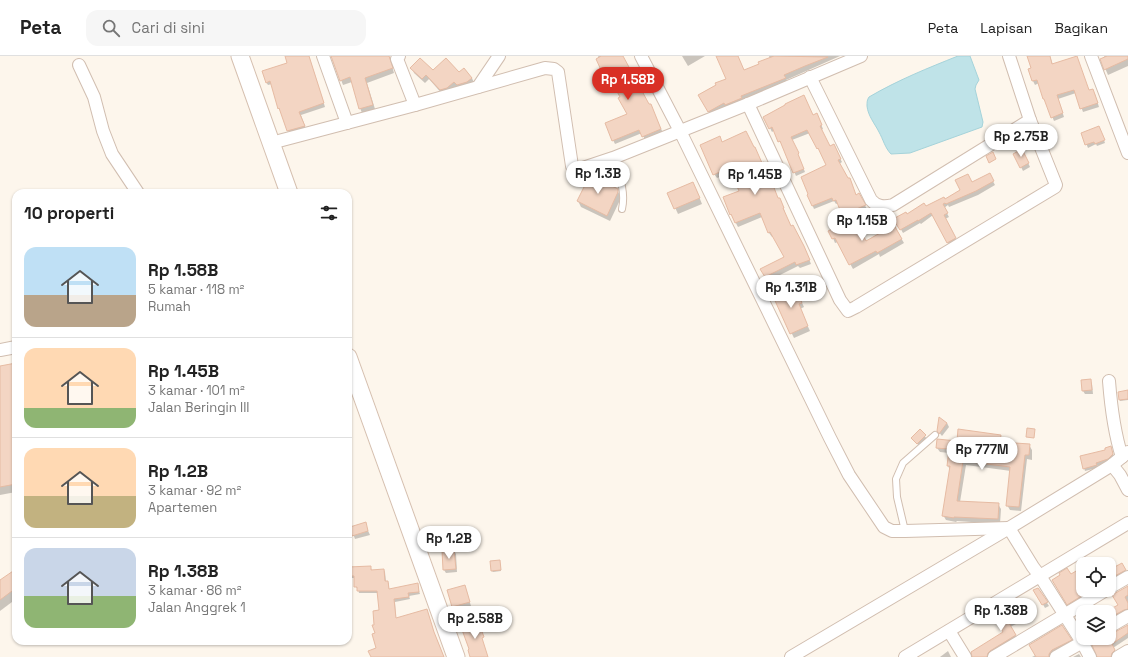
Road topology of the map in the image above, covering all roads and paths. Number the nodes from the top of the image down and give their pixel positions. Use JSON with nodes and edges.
{"nodes":[{"id":1,"x":240,"y":56,"type":"edge"},
{"id":2,"x":323,"y":56,"type":"edge"},
{"id":3,"x":499,"y":56,"type":"edge"},
{"id":4,"x":641,"y":56,"type":"edge"},
{"id":5,"x":861,"y":56,"type":"edge"},
{"id":6,"x":1009,"y":56,"type":"edge"},
{"id":7,"x":1091,"y":56,"type":"edge"},
{"id":8,"x":397,"y":57,"type":"edge"},
{"id":9,"x":78,"y":65,"type":"dead end"},
{"id":10,"x":810,"y":77,"type":"junction"},
{"id":11,"x":478,"y":87,"type":"junction"},
{"id":12,"x":748,"y":104,"type":"junction"},
{"id":13,"x":415,"y":105,"type":"junction"},
{"id":14,"x":1030,"y":120,"type":"junction"},
{"id":15,"x":347,"y":123,"type":"junction"},
{"id":16,"x":680,"y":131,"type":"junction"},
{"id":17,"x":271,"y":143,"type":"junction"},
{"id":18,"x":1128,"y":154,"type":"edge"},
{"id":19,"x":613,"y":158,"type":"junction"},
{"id":20,"x":135,"y":189,"type":"edge"},
{"id":21,"x":288,"y":189,"type":"edge"},
{"id":22,"x":622,"y":209,"type":"dead end"},
{"id":23,"x":12,"y":348,"type":"edge"},
{"id":24,"x":0,"y":350,"type":"edge"},
{"id":25,"x":352,"y":368,"type":"edge"},
{"id":26,"x":1109,"y":381,"type":"dead end"},
{"id":27,"x":934,"y":435,"type":"dead end"},
{"id":28,"x":1125,"y":455,"type":"edge"},
{"id":29,"x":1112,"y":465,"type":"junction"},
{"id":30,"x":1128,"y":490,"type":"edge"},
{"id":31,"x":1128,"y":523,"type":"edge"},
{"id":32,"x":905,"y":531,"type":"junction"},
{"id":33,"x":1011,"y":532,"type":"junction"},
{"id":34,"x":1037,"y":571,"type":"junction"},
{"id":35,"x":1128,"y":577,"type":"edge"},
{"id":36,"x":1116,"y":584,"type":"edge"},
{"id":37,"x":1094,"y":597,"type":"edge"},
{"id":38,"x":1064,"y":614,"type":"junction"},
{"id":39,"x":1128,"y":616,"type":"edge"},
{"id":40,"x":1116,"y":623,"type":"edge"},
{"id":41,"x":1076,"y":628,"type":"edge"},
{"id":42,"x":949,"y":631,"type":"junction"},
{"id":43,"x":1077,"y":645,"type":"edge"},
{"id":44,"x":1087,"y":645,"type":"edge"},
{"id":45,"x":1128,"y":651,"type":"edge"},
{"id":46,"x":456,"y":657,"type":"edge"},
{"id":47,"x":791,"y":657,"type":"edge"},
{"id":48,"x":905,"y":657,"type":"edge"},
{"id":49,"x":965,"y":657,"type":"edge"},
{"id":50,"x":994,"y":657,"type":"edge"},
{"id":51,"x":1056,"y":657,"type":"edge"},
{"id":52,"x":1090,"y":657,"type":"edge"},
{"id":53,"x":1118,"y":657,"type":"edge"}],
"edges":[{"from":1,"to":17,"type":"street"},
{"from":2,"to":15,"type":"street"},
{"from":3,"to":11,"type":"street"},
{"from":4,"to":16,"type":"street"},
{"from":5,"to":10,"type":"street"},
{"from":6,"to":14,"type":"street"},
{"from":7,"to":18,"type":"street"},
{"from":8,"to":13,"type":"street"},
{"from":9,"to":20,"type":"street"},
{"from":10,"to":12,"type":"street"},
{"from":10,"to":14,"type":"street"},
{"from":11,"to":13,"type":"street"},
{"from":11,"to":19,"type":"street"},
{"from":12,"to":14,"type":"street"},
{"from":12,"to":16,"type":"street"},
{"from":13,"to":15,"type":"street"},
{"from":15,"to":17,"type":"street"},
{"from":16,"to":19,"type":"street"},
{"from":16,"to":32,"type":"street"},
{"from":17,"to":21,"type":"street"},
{"from":19,"to":22,"type":"lane"},
{"from":23,"to":24,"type":"street"},
{"from":25,"to":46,"type":"street"},
{"from":26,"to":28,"type":"street"},
{"from":27,"to":32,"type":"lane"},
{"from":28,"to":29,"type":"street"},
{"from":29,"to":30,"type":"street"},
{"from":29,"to":33,"type":"street"},
{"from":31,"to":34,"type":"street"},
{"from":32,"to":33,"type":"street"},
{"from":33,"to":34,"type":"street"},
{"from":33,"to":47,"type":"street"},
{"from":34,"to":38,"type":"street"},
{"from":34,"to":42,"type":"street"},
{"from":35,"to":36,"type":"street"},
{"from":37,"to":38,"type":"street"},
{"from":38,"to":41,"type":"street"},
{"from":38,"to":50,"type":"street"},
{"from":39,"to":40,"type":"street"},
{"from":42,"to":48,"type":"street"},
{"from":42,"to":49,"type":"street"},
{"from":43,"to":51,"type":"street"},
{"from":44,"to":52,"type":"street"},
{"from":45,"to":53,"type":"street"}]}
